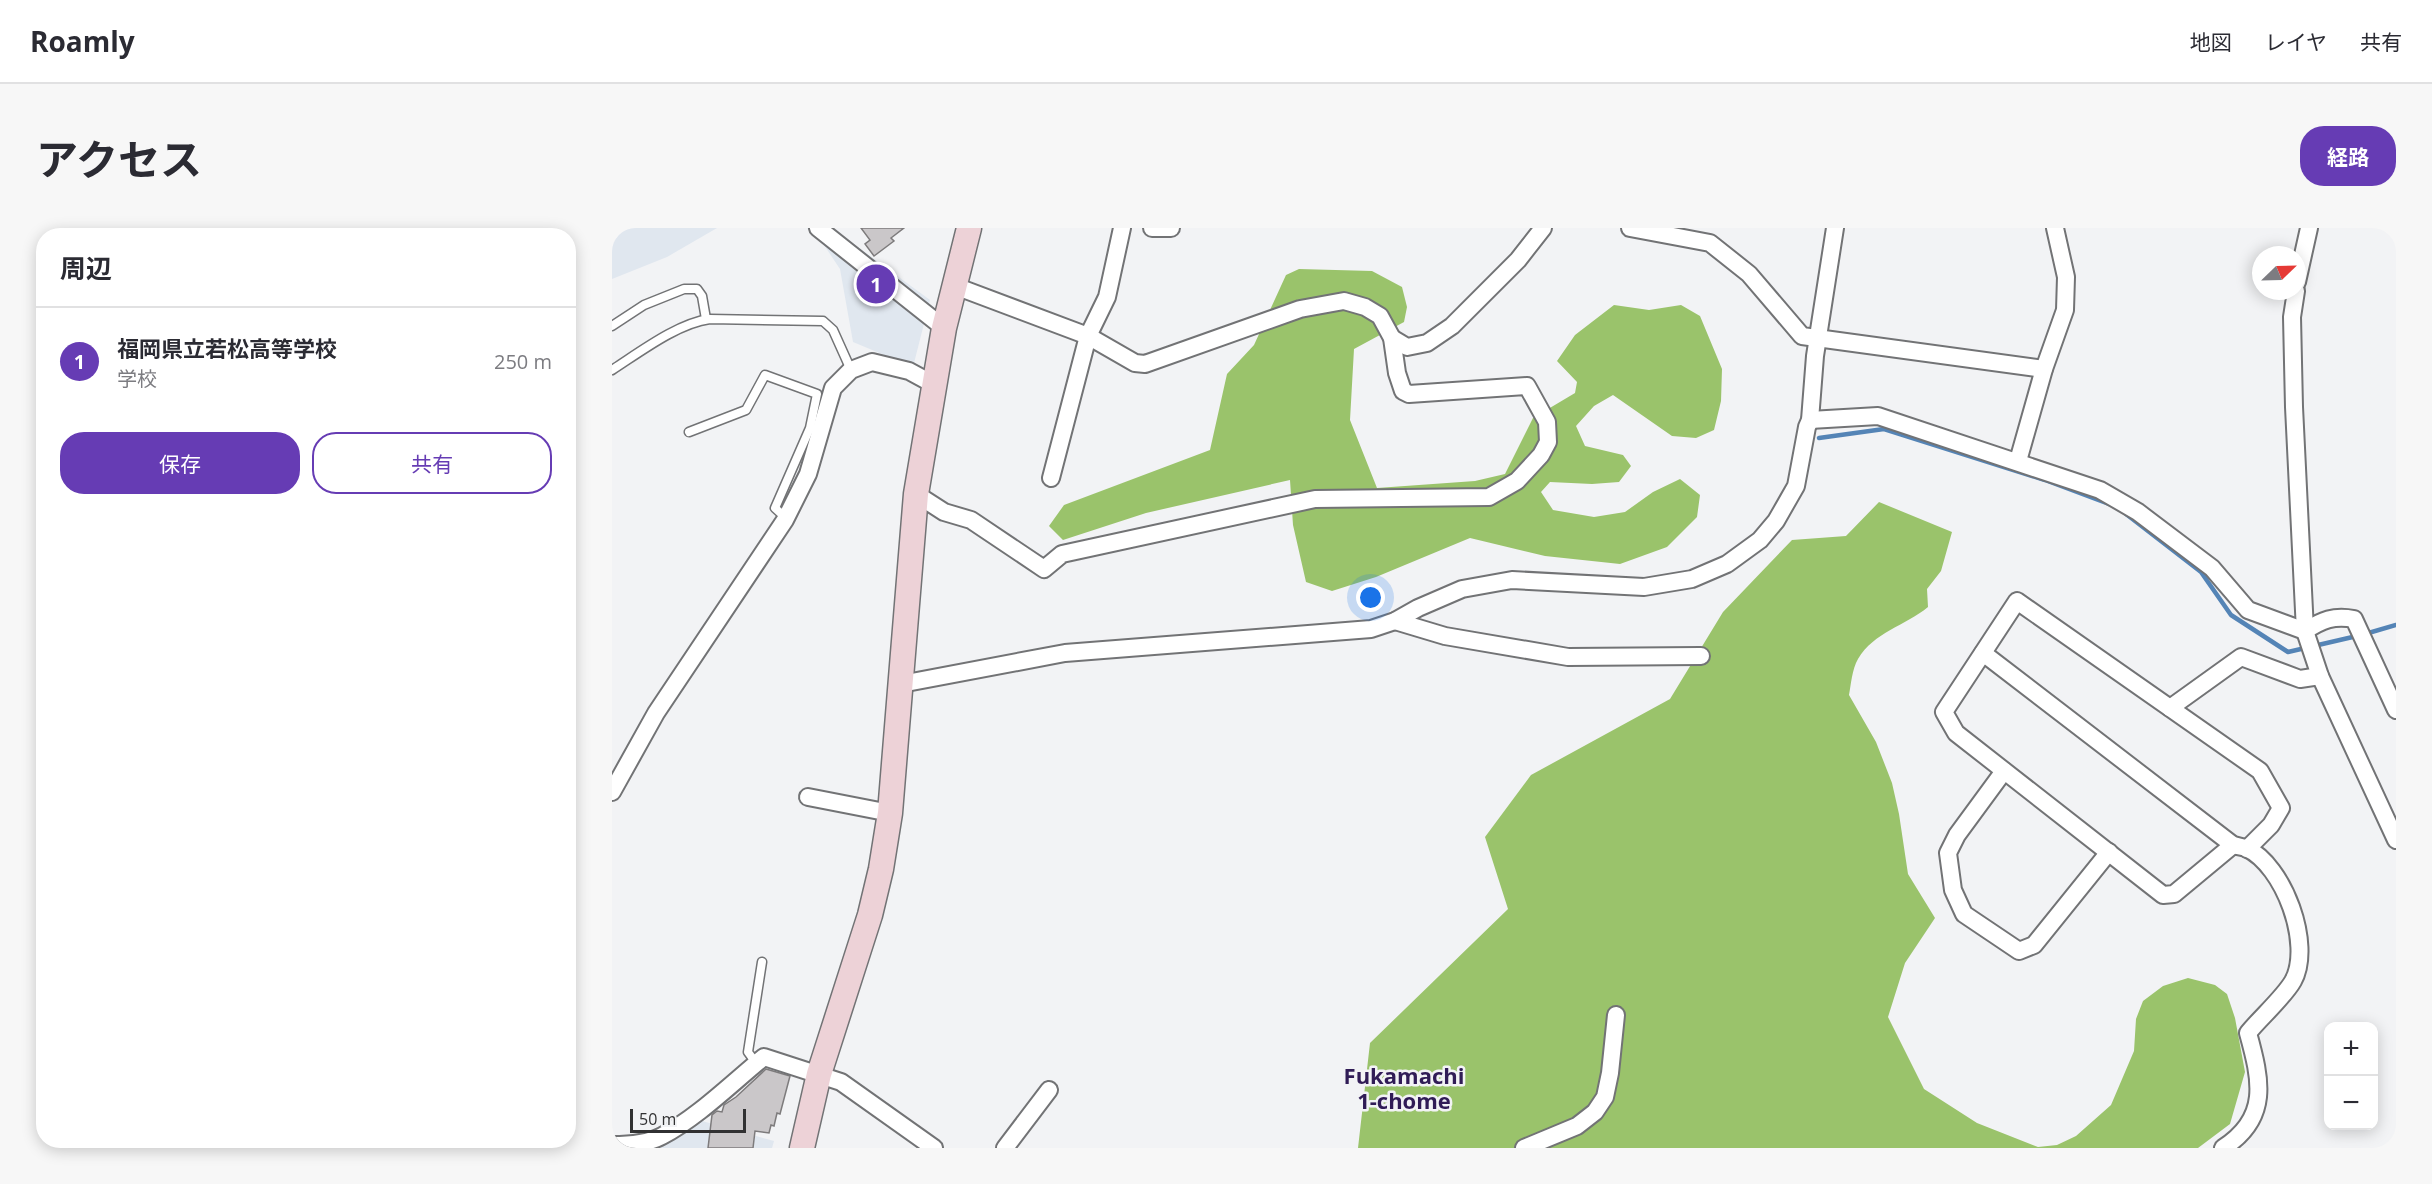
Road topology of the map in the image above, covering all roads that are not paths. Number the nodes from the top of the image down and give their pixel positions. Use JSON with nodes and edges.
{"nodes":[{"id":1,"x":819,"y":228,"type":"edge"},
{"id":2,"x":969,"y":228,"type":"edge"},
{"id":3,"x":1122,"y":228,"type":"edge"},
{"id":4,"x":1152,"y":228,"type":"edge"},
{"id":5,"x":1171,"y":228,"type":"edge"},
{"id":6,"x":1543,"y":228,"type":"edge"},
{"id":7,"x":1630,"y":228,"type":"edge"},
{"id":8,"x":1835,"y":228,"type":"edge"},
{"id":9,"x":2055,"y":228,"type":"edge"},
{"id":10,"x":2309,"y":228,"type":"edge"},
{"id":11,"x":2305,"y":246,"type":"edge"},
{"id":12,"x":955,"y":286,"type":"junction"},
{"id":13,"x":2295,"y":300,"type":"edge"},
{"id":14,"x":706,"y":319,"type":"junction"},
{"id":15,"x":612,"y":326,"type":"edge"},
{"id":16,"x":944,"y":328,"type":"junction"},
{"id":17,"x":1088,"y":336,"type":"junction"},
{"id":18,"x":1820,"y":337,"type":"junction"},
{"id":19,"x":1392,"y":338,"type":"junction"},
{"id":20,"x":2044,"y":369,"type":"junction"},
{"id":21,"x":612,"y":370,"type":"edge"},
{"id":22,"x":851,"y":370,"type":"junction"},
{"id":23,"x":933,"y":384,"type":"junction"},
{"id":24,"x":1810,"y":420,"type":"junction"},
{"id":25,"x":689,"y":432,"type":"dead end"},
{"id":26,"x":2018,"y":462,"type":"junction"},
{"id":27,"x":1051,"y":478,"type":"dead end"},
{"id":28,"x":916,"y":494,"type":"junction"},
{"id":29,"x":786,"y":518,"type":"junction"},
{"id":30,"x":1395,"y":621,"type":"junction"},
{"id":31,"x":2305,"y":631,"type":"junction"},
{"id":32,"x":1983,"y":653,"type":"junction"},
{"id":33,"x":1701,"y":656,"type":"dead end"},
{"id":34,"x":2320,"y":676,"type":"junction"},
{"id":35,"x":901,"y":684,"type":"junction"},
{"id":36,"x":2169,"y":708,"type":"junction"},
{"id":37,"x":2396,"y":710,"type":"edge"},
{"id":38,"x":2004,"y":771,"type":"junction"},
{"id":39,"x":612,"y":792,"type":"edge"},
{"id":40,"x":808,"y":797,"type":"dead end"},
{"id":41,"x":890,"y":813,"type":"junction"},
{"id":42,"x":2396,"y":840,"type":"edge"},
{"id":43,"x":2240,"y":847,"type":"junction"},
{"id":44,"x":2109,"y":852,"type":"junction"},
{"id":45,"x":762,"y":962,"type":"dead end"},
{"id":46,"x":1616,"y":1015,"type":"dead end"},
{"id":47,"x":756,"y":1063,"type":"junction"},
{"id":48,"x":819,"y":1074,"type":"junction"},
{"id":49,"x":1049,"y":1090,"type":"dead end"},
{"id":50,"x":612,"y":1145,"type":"edge"},
{"id":51,"x":802,"y":1148,"type":"edge"},
{"id":52,"x":934,"y":1148,"type":"edge"},
{"id":53,"x":1005,"y":1148,"type":"edge"},
{"id":54,"x":1524,"y":1148,"type":"edge"},
{"id":55,"x":2223,"y":1148,"type":"edge"}],
"edges":[{"from":1,"to":16,"type":"street"},
{"from":2,"to":12,"type":"street"},
{"from":3,"to":17,"type":"street"},
{"from":4,"to":5,"type":"street"},
{"from":6,"to":19,"type":"street"},
{"from":7,"to":18,"type":"street"},
{"from":8,"to":18,"type":"street"},
{"from":9,"to":20,"type":"street"},
{"from":10,"to":11,"type":"street"},
{"from":12,"to":16,"type":"street"},
{"from":12,"to":17,"type":"street"},
{"from":13,"to":31,"type":"street"},
{"from":14,"to":15,"type":"lane"},
{"from":14,"to":21,"type":"lane"},
{"from":14,"to":22,"type":"lane"},
{"from":16,"to":23,"type":"street"},
{"from":17,"to":19,"type":"street"},
{"from":17,"to":27,"type":"street"},
{"from":18,"to":20,"type":"street"},
{"from":18,"to":24,"type":"street"},
{"from":19,"to":28,"type":"street"},
{"from":20,"to":26,"type":"street"},
{"from":22,"to":23,"type":"street"},
{"from":22,"to":29,"type":"street"},
{"from":23,"to":28,"type":"street"},
{"from":24,"to":26,"type":"street"},
{"from":24,"to":30,"type":"street"},
{"from":25,"to":29,"type":"lane"},
{"from":26,"to":31,"type":"street"},
{"from":28,"to":35,"type":"street"},
{"from":29,"to":39,"type":"street"},
{"from":30,"to":33,"type":"street"},
{"from":30,"to":35,"type":"street"},
{"from":31,"to":34,"type":"street"},
{"from":31,"to":37,"type":"street"},
{"from":32,"to":36,"type":"street"},
{"from":32,"to":38,"type":"street"},
{"from":32,"to":43,"type":"street"},
{"from":34,"to":36,"type":"street"},
{"from":34,"to":42,"type":"street"},
{"from":35,"to":41,"type":"street"},
{"from":36,"to":43,"type":"street"},
{"from":38,"to":44,"type":"street"},
{"from":38,"to":44,"type":"street"},
{"from":40,"to":41,"type":"street"},
{"from":41,"to":48,"type":"street"},
{"from":43,"to":44,"type":"street"},
{"from":43,"to":55,"type":"street"},
{"from":45,"to":47,"type":"lane"},
{"from":46,"to":54,"type":"street"},
{"from":47,"to":48,"type":"street"},
{"from":47,"to":50,"type":"street"},
{"from":48,"to":51,"type":"street"},
{"from":48,"to":52,"type":"street"},
{"from":49,"to":53,"type":"street"}]}
